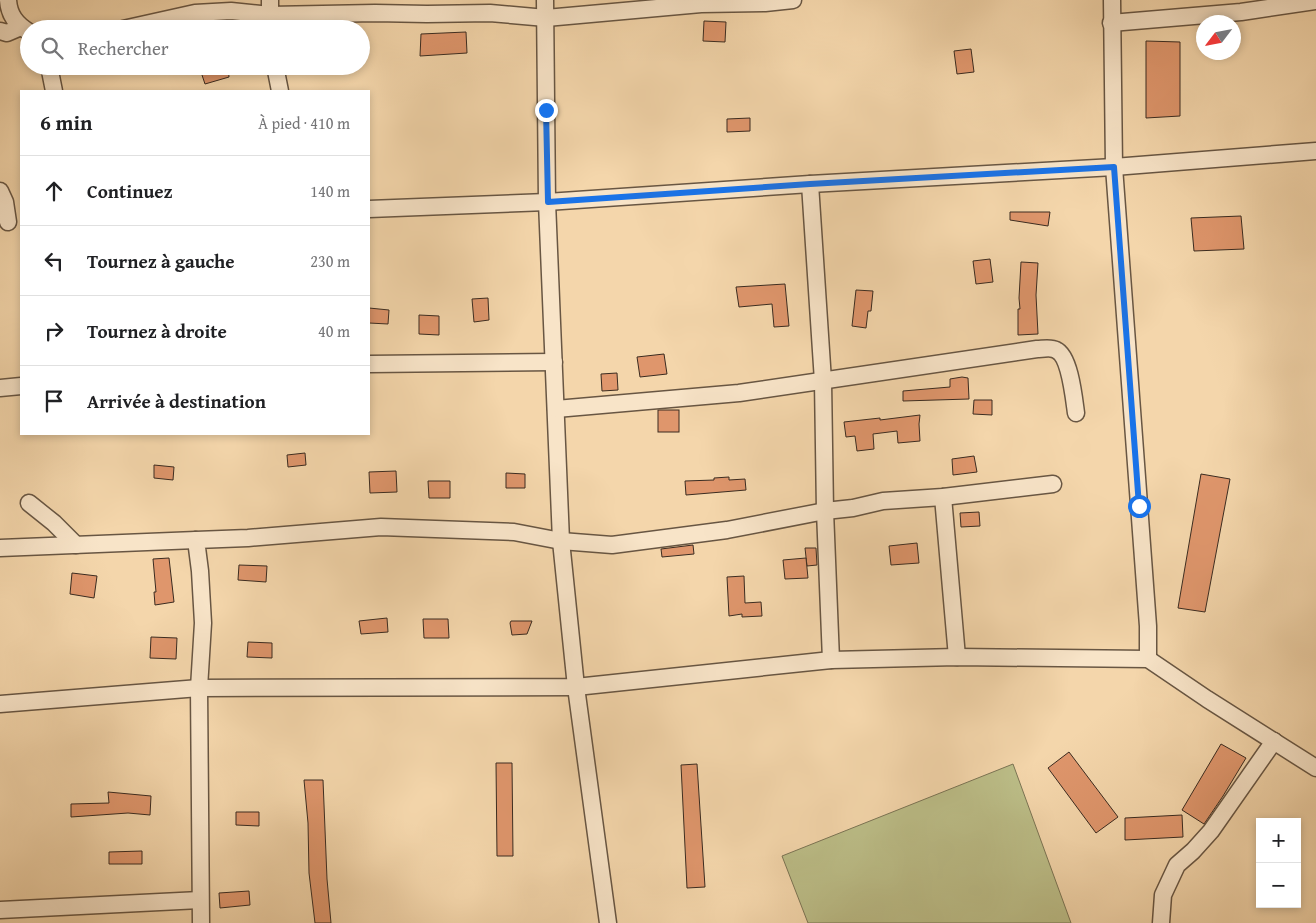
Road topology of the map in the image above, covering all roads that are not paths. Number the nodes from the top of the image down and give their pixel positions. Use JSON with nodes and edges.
{"nodes":[{"id":1,"x":8,"y":0,"type":"edge"},
{"id":2,"x":545,"y":0,"type":"edge"},
{"id":3,"x":793,"y":0,"type":"edge"},
{"id":4,"x":1112,"y":0,"type":"edge"},
{"id":5,"x":1316,"y":1,"type":"edge"},
{"id":6,"x":430,"y":7,"type":"edge"},
{"id":7,"x":271,"y":15,"type":"edge"},
{"id":8,"x":546,"y":18,"type":"junction"},
{"id":9,"x":164,"y":20,"type":"edge"},
{"id":10,"x":1112,"y":23,"type":"junction"},
{"id":11,"x":20,"y":24,"type":"edge"},
{"id":12,"x":0,"y":31,"type":"edge"},
{"id":13,"x":20,"y":31,"type":"edge"},
{"id":14,"x":51,"y":75,"type":"edge"},
{"id":15,"x":277,"y":75,"type":"edge"},
{"id":16,"x":54,"y":90,"type":"edge"},
{"id":17,"x":280,"y":90,"type":"edge"},
{"id":18,"x":1316,"y":151,"type":"edge"},
{"id":19,"x":1114,"y":167,"type":"junction"},
{"id":20,"x":810,"y":184,"type":"junction"},
{"id":21,"x":0,"y":191,"type":"edge"},
{"id":22,"x":548,"y":202,"type":"junction"},
{"id":23,"x":370,"y":209,"type":"edge"},
{"id":24,"x":10,"y":222,"type":"edge"},
{"id":25,"x":554,"y":362,"type":"junction"},
{"id":26,"x":370,"y":364,"type":"edge"},
{"id":27,"x":823,"y":381,"type":"junction"},
{"id":28,"x":20,"y":386,"type":"edge"},
{"id":29,"x":0,"y":388,"type":"edge"},
{"id":30,"x":556,"y":409,"type":"junction"},
{"id":31,"x":1076,"y":413,"type":"dead end"},
{"id":32,"x":1054,"y":484,"type":"dead end"},
{"id":33,"x":943,"y":498,"type":"junction"},
{"id":34,"x":29,"y":503,"type":"dead end"},
{"id":35,"x":825,"y":510,"type":"junction"},
{"id":36,"x":196,"y":540,"type":"junction"},
{"id":37,"x":560,"y":541,"type":"junction"},
{"id":38,"x":76,"y":545,"type":"junction"},
{"id":39,"x":0,"y":548,"type":"edge"},
{"id":40,"x":957,"y":657,"type":"junction"},
{"id":41,"x":1148,"y":659,"type":"junction"},
{"id":42,"x":831,"y":660,"type":"junction"},
{"id":43,"x":576,"y":687,"type":"junction"},
{"id":44,"x":199,"y":688,"type":"junction"},
{"id":45,"x":0,"y":704,"type":"edge"},
{"id":46,"x":1274,"y":741,"type":"junction"},
{"id":47,"x":1316,"y":768,"type":"edge"},
{"id":48,"x":200,"y":900,"type":"junction"},
{"id":49,"x":3,"y":914,"type":"edge"},
{"id":50,"x":201,"y":923,"type":"edge"},
{"id":51,"x":608,"y":923,"type":"edge"},
{"id":52,"x":1161,"y":923,"type":"edge"}],
"edges":[{"from":1,"to":11,"type":"street"},
{"from":2,"to":8,"type":"street"},
{"from":3,"to":8,"type":"street"},
{"from":4,"to":10,"type":"street"},
{"from":5,"to":10,"type":"street"},
{"from":6,"to":7,"type":"street"},
{"from":6,"to":8,"type":"street"},
{"from":7,"to":9,"type":"street"},
{"from":8,"to":22,"type":"street"},
{"from":10,"to":19,"type":"street"},
{"from":12,"to":13,"type":"street"},
{"from":14,"to":16,"type":"street"},
{"from":15,"to":17,"type":"street"},
{"from":18,"to":19,"type":"street"},
{"from":19,"to":20,"type":"street"},
{"from":19,"to":41,"type":"street"},
{"from":20,"to":22,"type":"street"},
{"from":20,"to":27,"type":"street"},
{"from":21,"to":24,"type":"street"},
{"from":22,"to":23,"type":"street"},
{"from":22,"to":25,"type":"street"},
{"from":25,"to":26,"type":"street"},
{"from":25,"to":30,"type":"street"},
{"from":27,"to":30,"type":"street"},
{"from":27,"to":31,"type":"street"},
{"from":27,"to":35,"type":"street"},
{"from":28,"to":29,"type":"street"},
{"from":30,"to":37,"type":"street"},
{"from":32,"to":33,"type":"street"},
{"from":33,"to":35,"type":"street"},
{"from":33,"to":40,"type":"street"},
{"from":34,"to":38,"type":"street"},
{"from":35,"to":37,"type":"street"},
{"from":35,"to":42,"type":"street"},
{"from":36,"to":37,"type":"street"},
{"from":36,"to":38,"type":"street"},
{"from":36,"to":44,"type":"street"},
{"from":37,"to":43,"type":"street"},
{"from":38,"to":39,"type":"street"},
{"from":40,"to":41,"type":"street"},
{"from":40,"to":42,"type":"street"},
{"from":41,"to":46,"type":"street"},
{"from":42,"to":43,"type":"street"},
{"from":43,"to":44,"type":"street"},
{"from":43,"to":51,"type":"street"},
{"from":44,"to":45,"type":"street"},
{"from":44,"to":48,"type":"street"},
{"from":46,"to":47,"type":"street"},
{"from":46,"to":52,"type":"street"},
{"from":48,"to":49,"type":"street"},
{"from":48,"to":50,"type":"street"}]}
